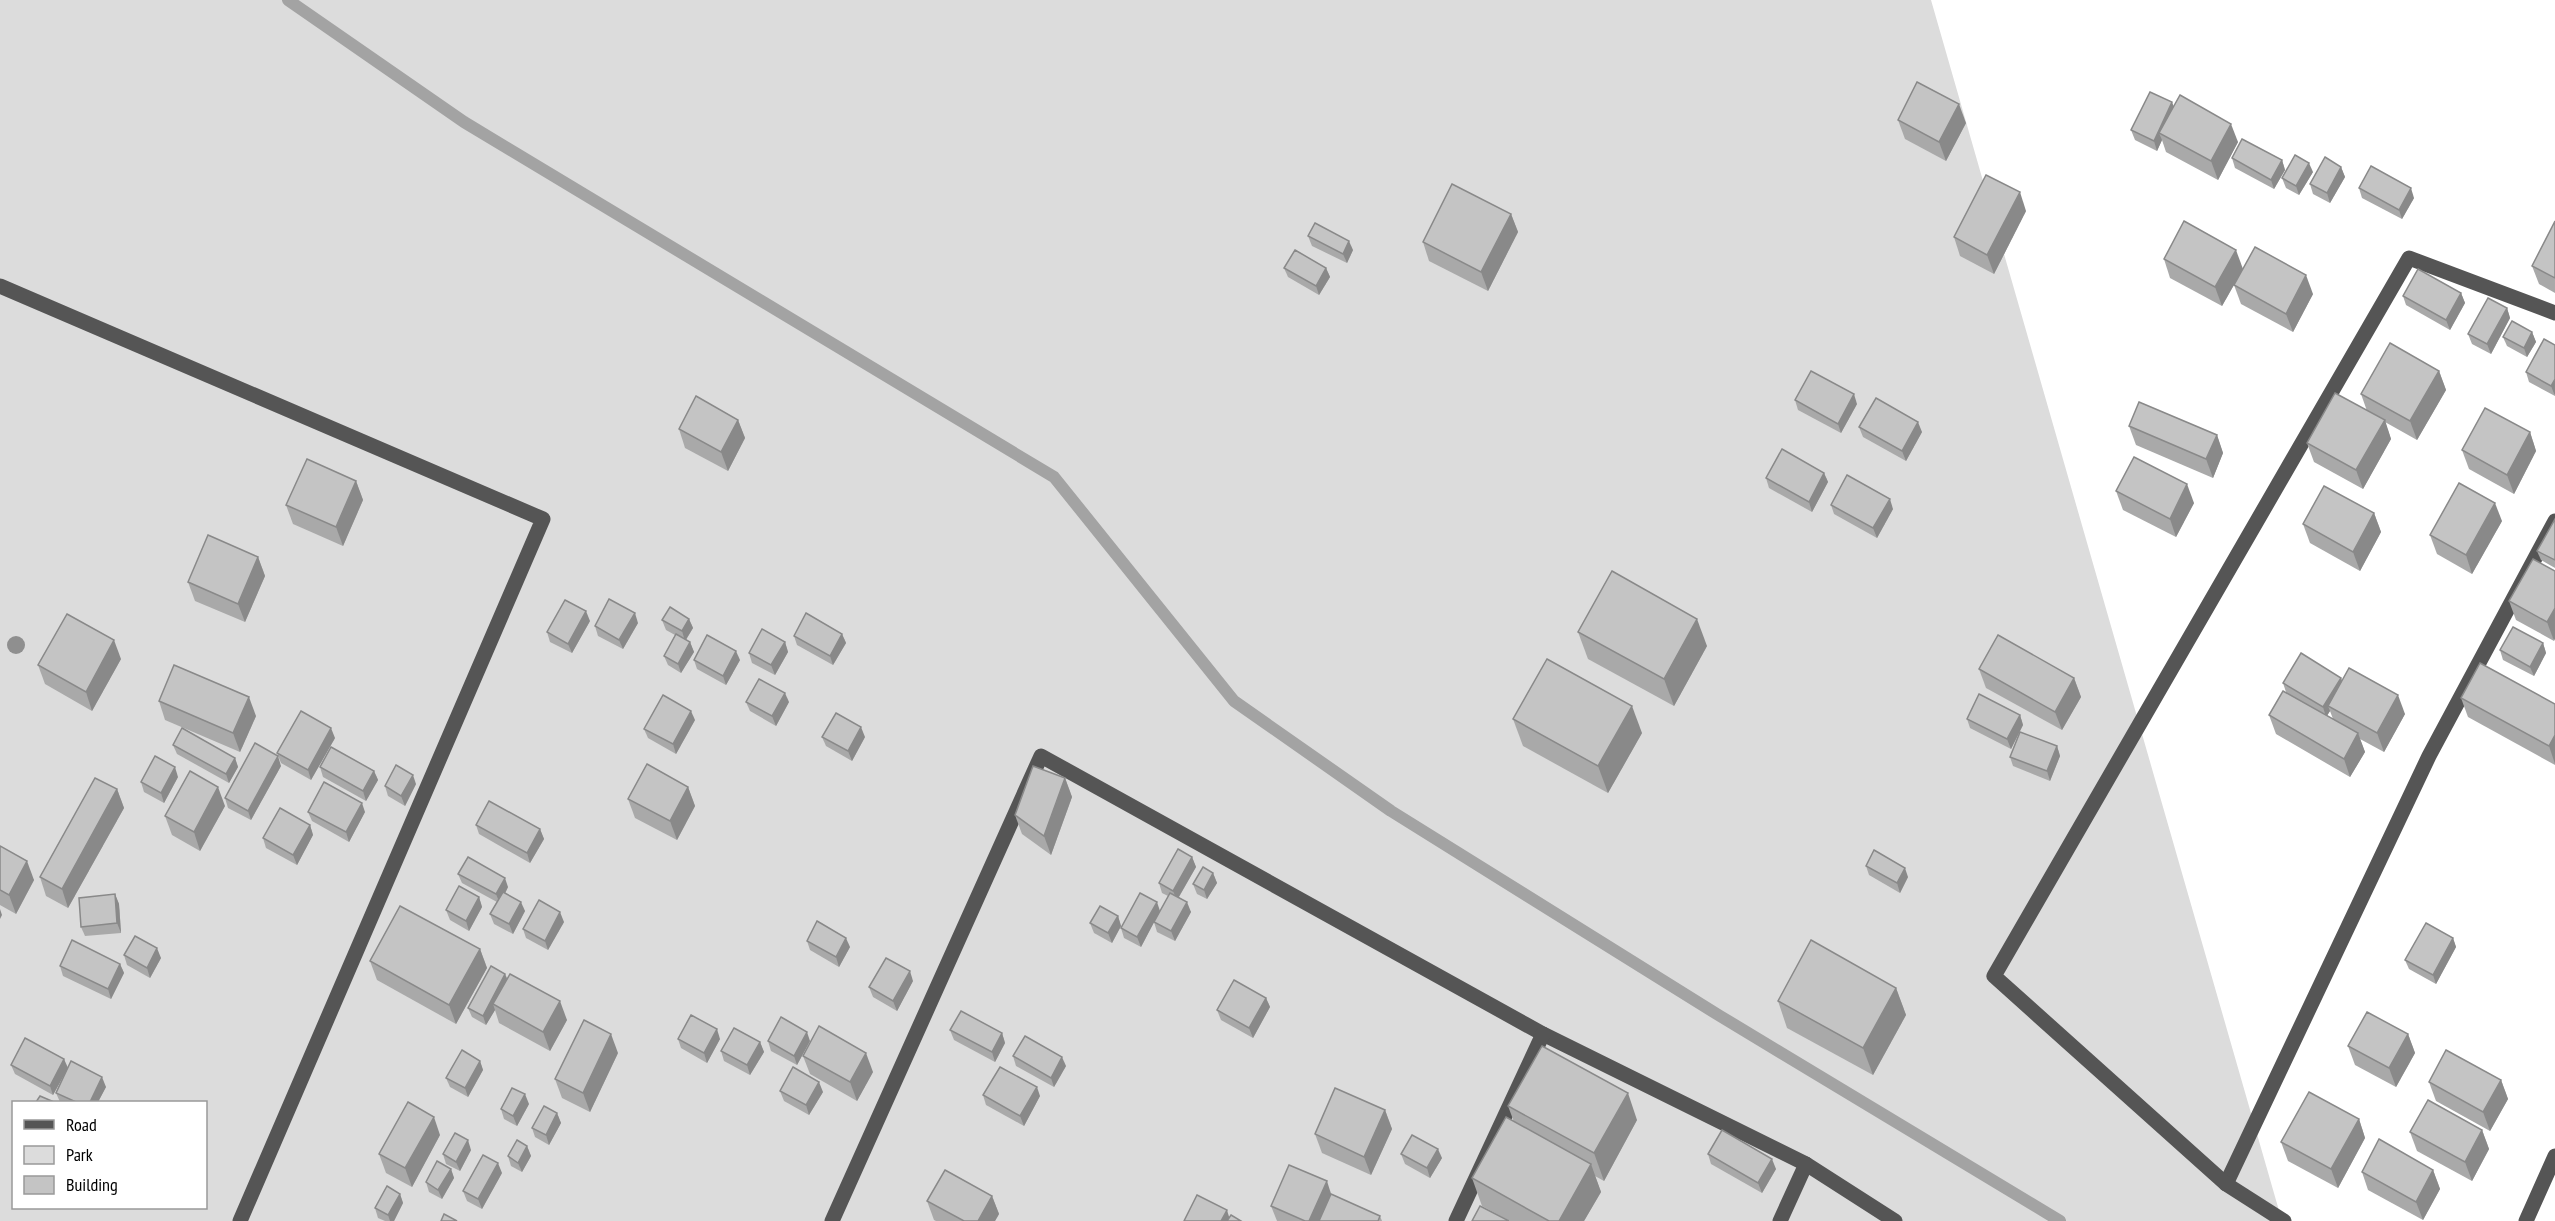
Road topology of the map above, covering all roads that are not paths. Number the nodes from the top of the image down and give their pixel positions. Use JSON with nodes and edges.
{"nodes":[{"id":1,"x":0,"y":286,"type":"edge"},
{"id":2,"x":2555,"y":314,"type":"edge"},
{"id":3,"x":2555,"y":521,"type":"edge"},
{"id":4,"x":1543,"y":1034,"type":"junction"},
{"id":5,"x":2555,"y":1156,"type":"edge"},
{"id":6,"x":1806,"y":1164,"type":"junction"},
{"id":7,"x":2226,"y":1184,"type":"junction"},
{"id":8,"x":240,"y":1221,"type":"edge"},
{"id":9,"x":832,"y":1221,"type":"edge"},
{"id":10,"x":1456,"y":1221,"type":"edge"},
{"id":11,"x":1780,"y":1221,"type":"edge"},
{"id":12,"x":1895,"y":1221,"type":"edge"},
{"id":13,"x":2284,"y":1221,"type":"edge"},
{"id":14,"x":2526,"y":1221,"type":"edge"}],
"edges":[{"from":1,"to":8,"type":"street"},
{"from":2,"to":7,"type":"street"},
{"from":3,"to":7,"type":"street"},
{"from":4,"to":6,"type":"street"},
{"from":4,"to":9,"type":"street"},
{"from":4,"to":10,"type":"street"},
{"from":5,"to":14,"type":"street"},
{"from":6,"to":11,"type":"street"},
{"from":6,"to":12,"type":"street"},
{"from":7,"to":13,"type":"street"}]}
